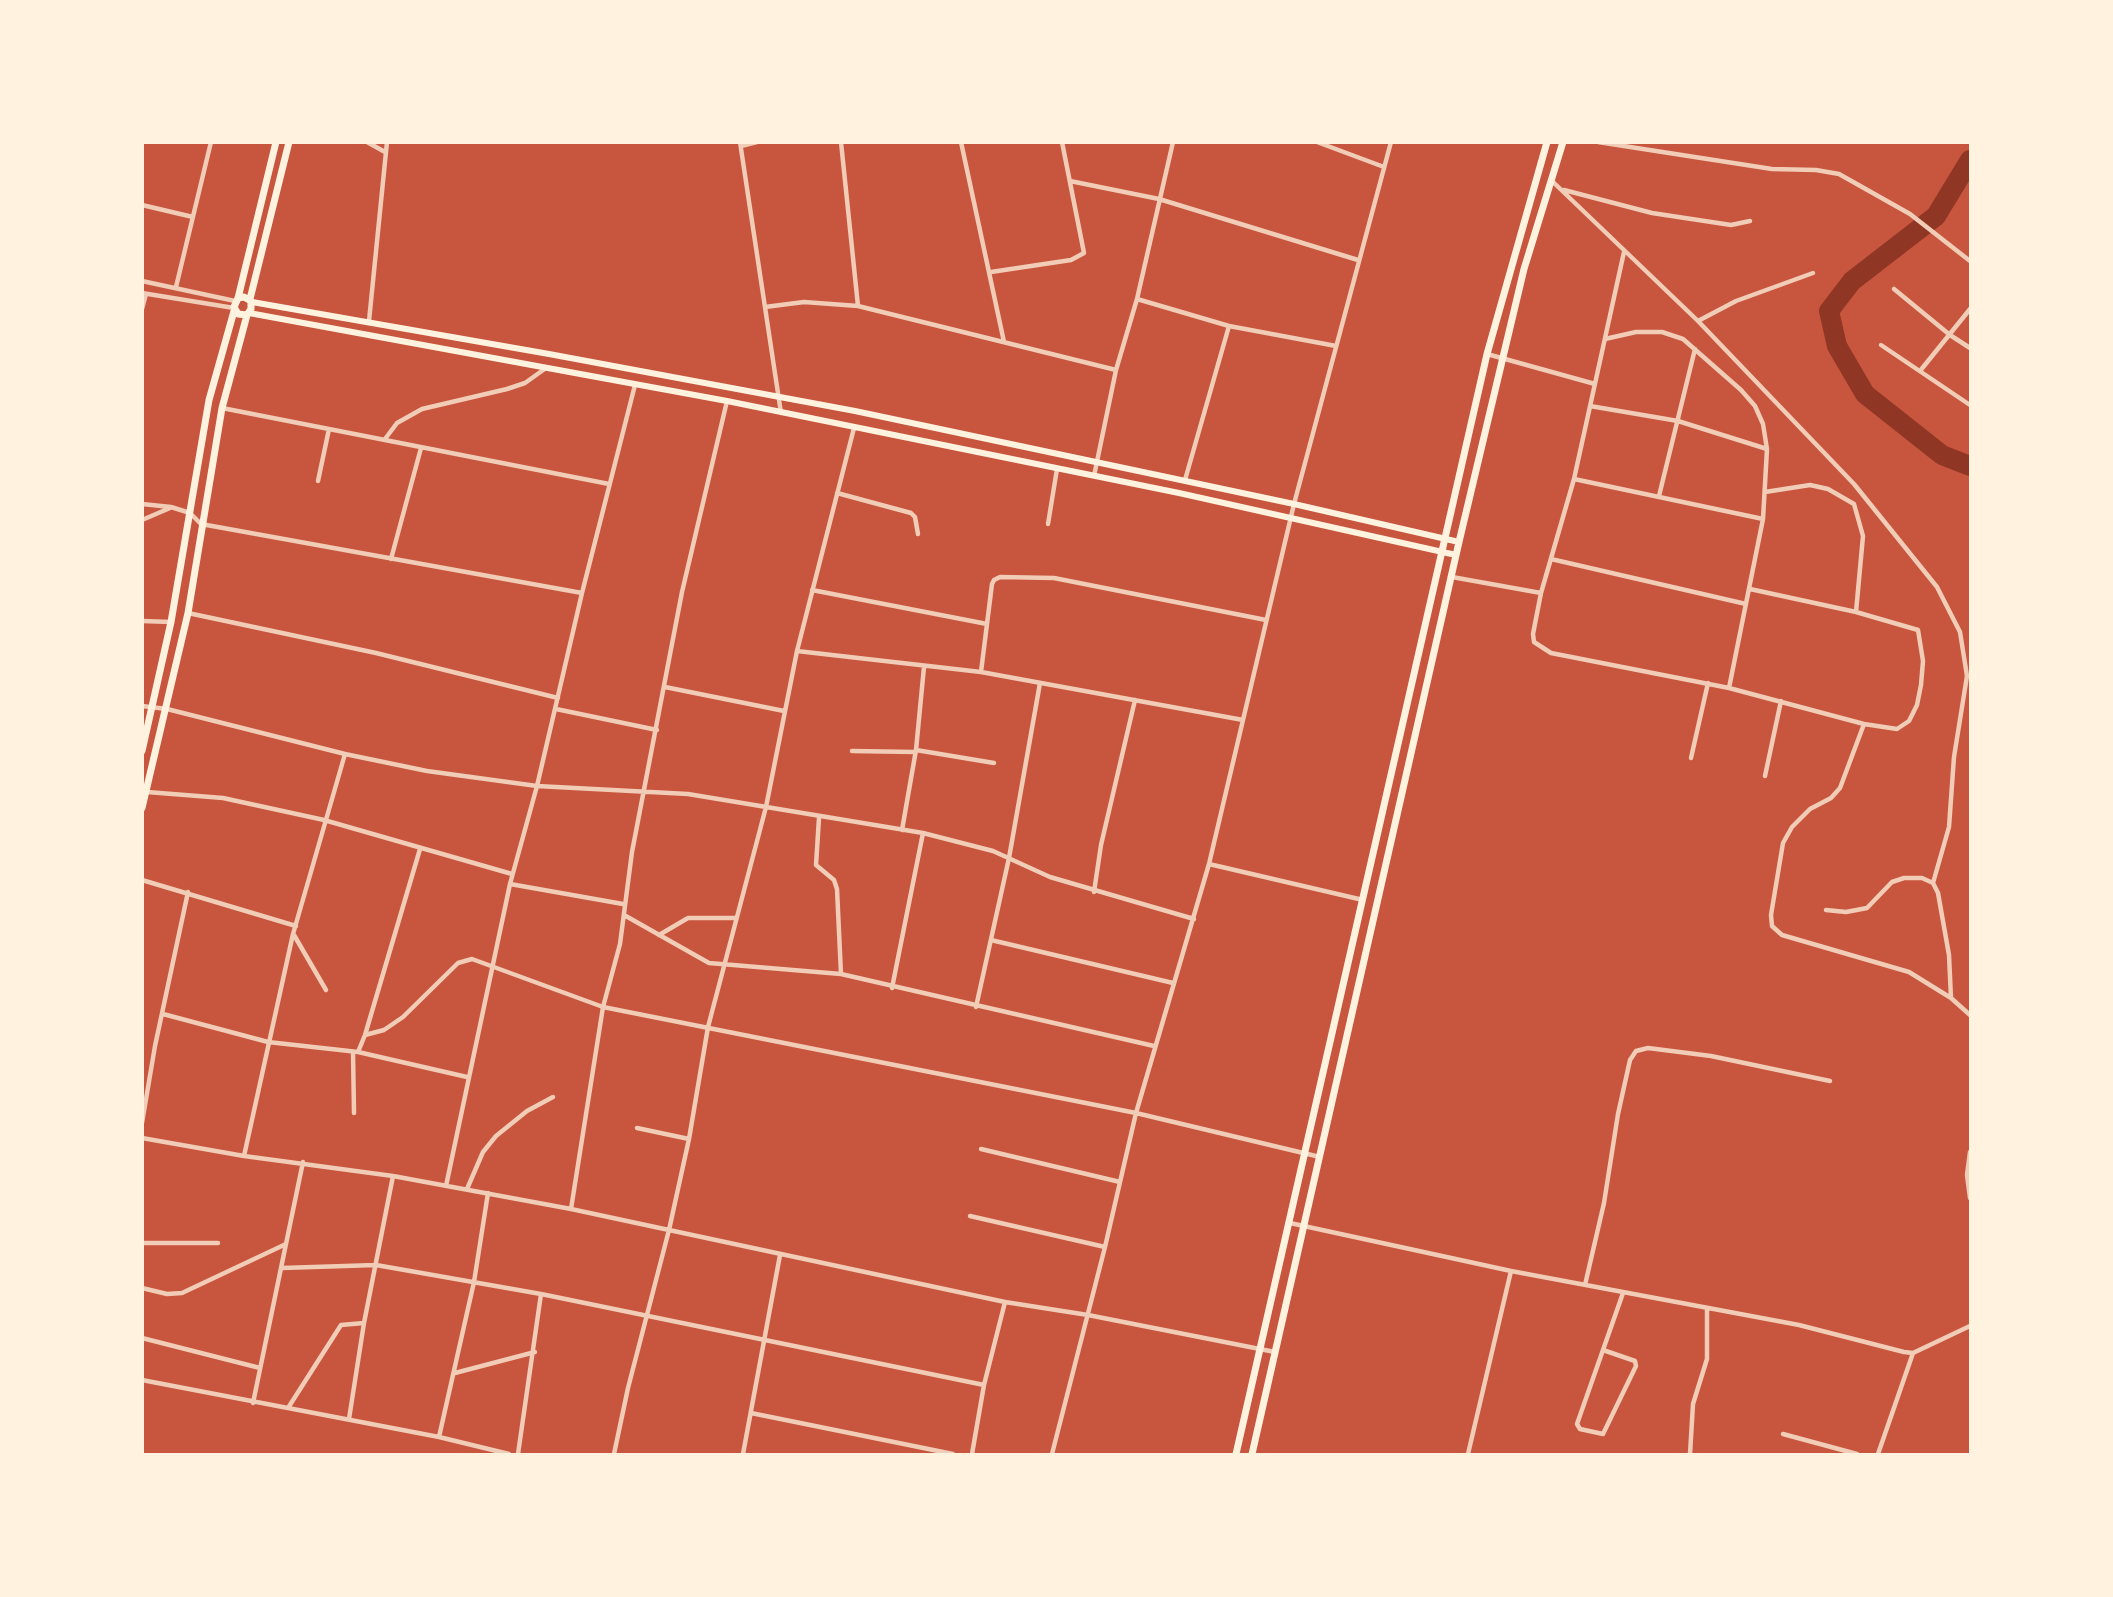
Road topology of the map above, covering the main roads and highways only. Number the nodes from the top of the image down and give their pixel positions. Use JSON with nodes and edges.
{"nodes":[{"id":1,"x":276,"y":142,"type":"edge"},
{"id":2,"x":289,"y":142,"type":"edge"},
{"id":3,"x":1547,"y":142,"type":"edge"},
{"id":4,"x":1563,"y":142,"type":"edge"},
{"id":5,"x":251,"y":301,"type":"junction"},
{"id":6,"x":235,"y":304,"type":"junction"},
{"id":7,"x":248,"y":314,"type":"junction"},
{"id":8,"x":595,"y":363,"type":"junction"},
{"id":9,"x":592,"y":376,"type":"junction"},
{"id":10,"x":1445,"y":539,"type":"junction"},
{"id":11,"x":1459,"y":542,"type":"junction"},
{"id":12,"x":1442,"y":552,"type":"junction"},
{"id":13,"x":1456,"y":555,"type":"junction"},
{"id":14,"x":1429,"y":619,"type":"junction"},
{"id":15,"x":1442,"y":622,"type":"junction"},
{"id":16,"x":142,"y":751,"type":"edge"},
{"id":17,"x":1391,"y":768,"type":"junction"},
{"id":18,"x":1406,"y":772,"type":"junction"},
{"id":19,"x":142,"y":808,"type":"edge"},
{"id":20,"x":1374,"y":849,"type":"junction"},
{"id":21,"x":1388,"y":853,"type":"junction"},
{"id":22,"x":1359,"y":920,"type":"junction"},
{"id":23,"x":1372,"y":923,"type":"junction"},
{"id":24,"x":1236,"y":1455,"type":"edge"},
{"id":25,"x":1252,"y":1455,"type":"edge"}],
"edges":[{"from":1,"to":6,"type":"main road"},
{"from":2,"to":5,"type":"main road"},
{"from":3,"to":10,"type":"main road"},
{"from":4,"to":11,"type":"main road"},
{"from":5,"to":6,"type":"main road"},
{"from":5,"to":7,"type":"main road"},
{"from":5,"to":8,"type":"main road"},
{"from":6,"to":7,"type":"main road"},
{"from":6,"to":16,"type":"main road"},
{"from":7,"to":9,"type":"main road"},
{"from":7,"to":19,"type":"main road"},
{"from":8,"to":9,"type":"main road"},
{"from":8,"to":10,"type":"main road"},
{"from":9,"to":12,"type":"main road"},
{"from":10,"to":11,"type":"main road"},
{"from":10,"to":12,"type":"main road"},
{"from":11,"to":13,"type":"main road"},
{"from":12,"to":13,"type":"main road"},
{"from":12,"to":14,"type":"main road"},
{"from":13,"to":15,"type":"main road"},
{"from":14,"to":15,"type":"main road"},
{"from":14,"to":17,"type":"main road"},
{"from":15,"to":18,"type":"main road"},
{"from":17,"to":18,"type":"main road"},
{"from":17,"to":20,"type":"main road"},
{"from":18,"to":21,"type":"main road"},
{"from":20,"to":21,"type":"main road"},
{"from":20,"to":22,"type":"main road"},
{"from":21,"to":23,"type":"main road"},
{"from":22,"to":23,"type":"main road"},
{"from":22,"to":24,"type":"main road"},
{"from":23,"to":25,"type":"main road"}]}
